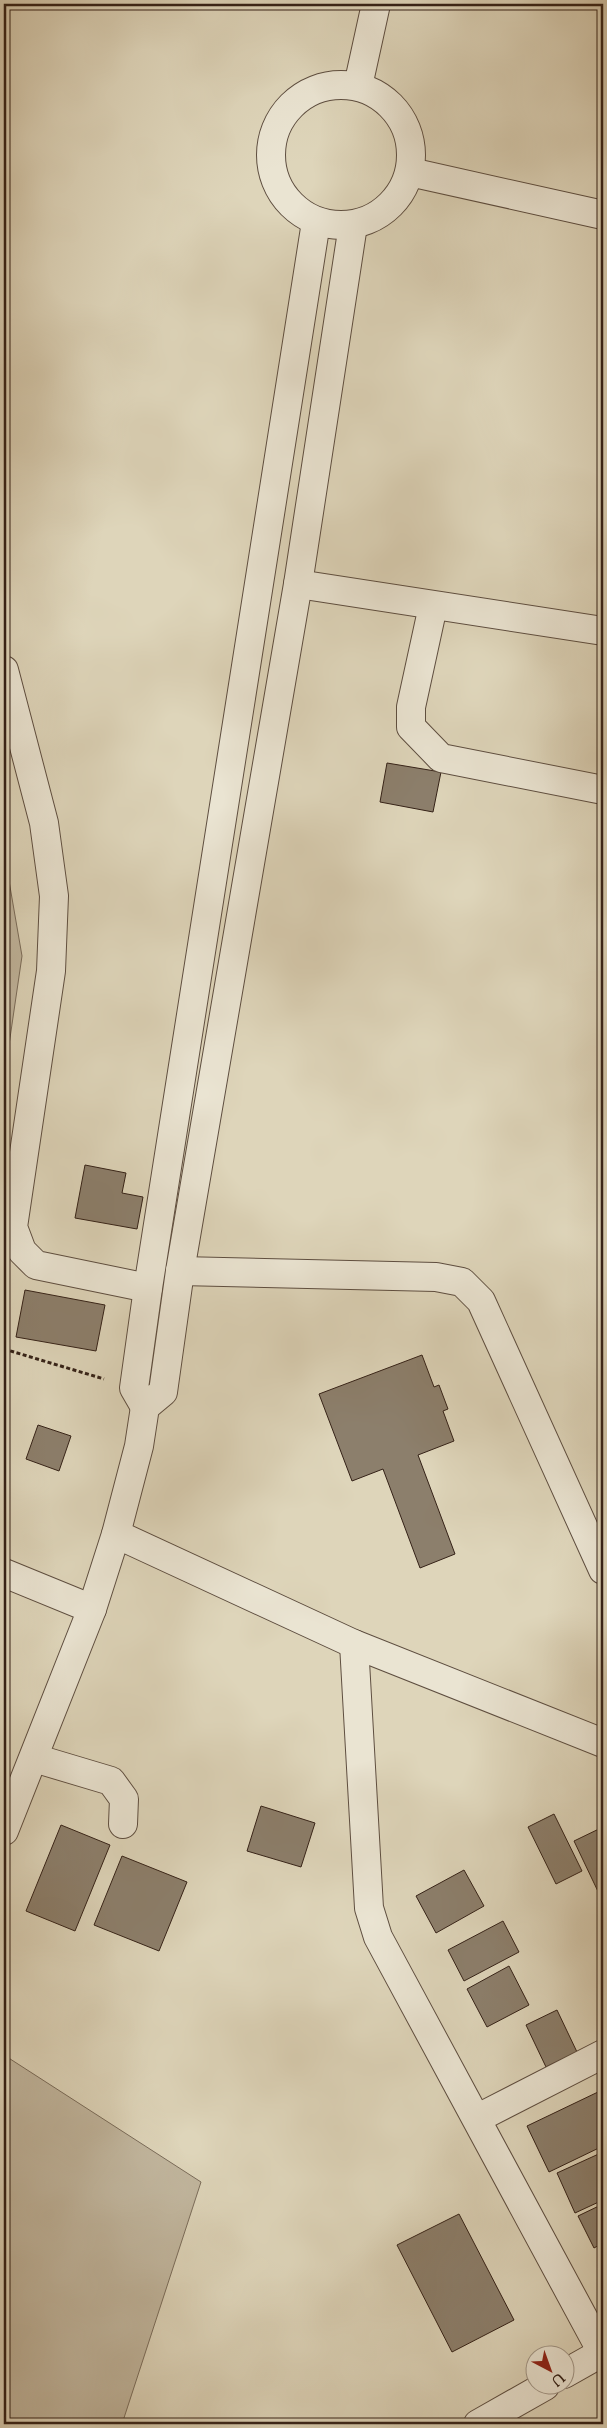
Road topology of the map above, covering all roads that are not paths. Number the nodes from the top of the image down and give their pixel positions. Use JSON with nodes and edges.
{"nodes":[{"id":1,"x":376,"y":4,"type":"edge"},
{"id":2,"x":358,"y":86,"type":"junction"},
{"id":3,"x":410,"y":172,"type":"junction"},
{"id":4,"x":603,"y":215,"type":"edge"},
{"id":5,"x":316,"y":222,"type":"junction"},
{"id":6,"x":353,"y":225,"type":"junction"},
{"id":7,"x":298,"y":584,"type":"junction"},
{"id":8,"x":434,"y":606,"type":"junction"},
{"id":9,"x":603,"y":631,"type":"edge"},
{"id":10,"x":4,"y":670,"type":"edge"},
{"id":11,"x":603,"y":790,"type":"edge"},
{"id":12,"x":180,"y":1271,"type":"junction"},
{"id":13,"x":148,"y":1288,"type":"junction"},
{"id":14,"x":140,"y":1398,"type":"junction"},
{"id":15,"x":116,"y":1534,"type":"junction"},
{"id":16,"x":603,"y":1570,"type":"edge"},
{"id":17,"x":4,"y":1573,"type":"edge"},
{"id":18,"x":92,"y":1609,"type":"junction"},
{"id":19,"x":354,"y":1644,"type":"junction"},
{"id":20,"x":603,"y":1743,"type":"edge"},
{"id":21,"x":34,"y":1758,"type":"junction"},
{"id":22,"x":123,"y":1824,"type":"dead end"},
{"id":23,"x":4,"y":1831,"type":"edge"},
{"id":24,"x":603,"y":2054,"type":"edge"},
{"id":25,"x":478,"y":2118,"type":"junction"},
{"id":26,"x":603,"y":2353,"type":"edge"},
{"id":27,"x":574,"y":2369,"type":"edge"},
{"id":28,"x":527,"y":2396,"type":"edge"},
{"id":29,"x":478,"y":2424,"type":"edge"}],
"edges":[{"from":1,"to":2,"type":"street"},
{"from":2,"to":3,"type":"street"},
{"from":2,"to":5,"type":"street"},
{"from":3,"to":4,"type":"street"},
{"from":3,"to":6,"type":"street"},
{"from":5,"to":6,"type":"street"},
{"from":5,"to":13,"type":"street"},
{"from":6,"to":7,"type":"street"},
{"from":7,"to":8,"type":"street"},
{"from":7,"to":12,"type":"street"},
{"from":8,"to":9,"type":"street"},
{"from":8,"to":11,"type":"street"},
{"from":10,"to":13,"type":"street"},
{"from":12,"to":14,"type":"street"},
{"from":12,"to":16,"type":"street"},
{"from":13,"to":14,"type":"street"},
{"from":14,"to":15,"type":"street"},
{"from":15,"to":18,"type":"street"},
{"from":15,"to":19,"type":"street"},
{"from":17,"to":18,"type":"street"},
{"from":18,"to":21,"type":"street"},
{"from":19,"to":20,"type":"street"},
{"from":19,"to":25,"type":"street"},
{"from":21,"to":22,"type":"street"},
{"from":21,"to":23,"type":"street"},
{"from":24,"to":25,"type":"street"},
{"from":25,"to":26,"type":"street"},
{"from":26,"to":27,"type":"street"},
{"from":28,"to":29,"type":"street"}]}
